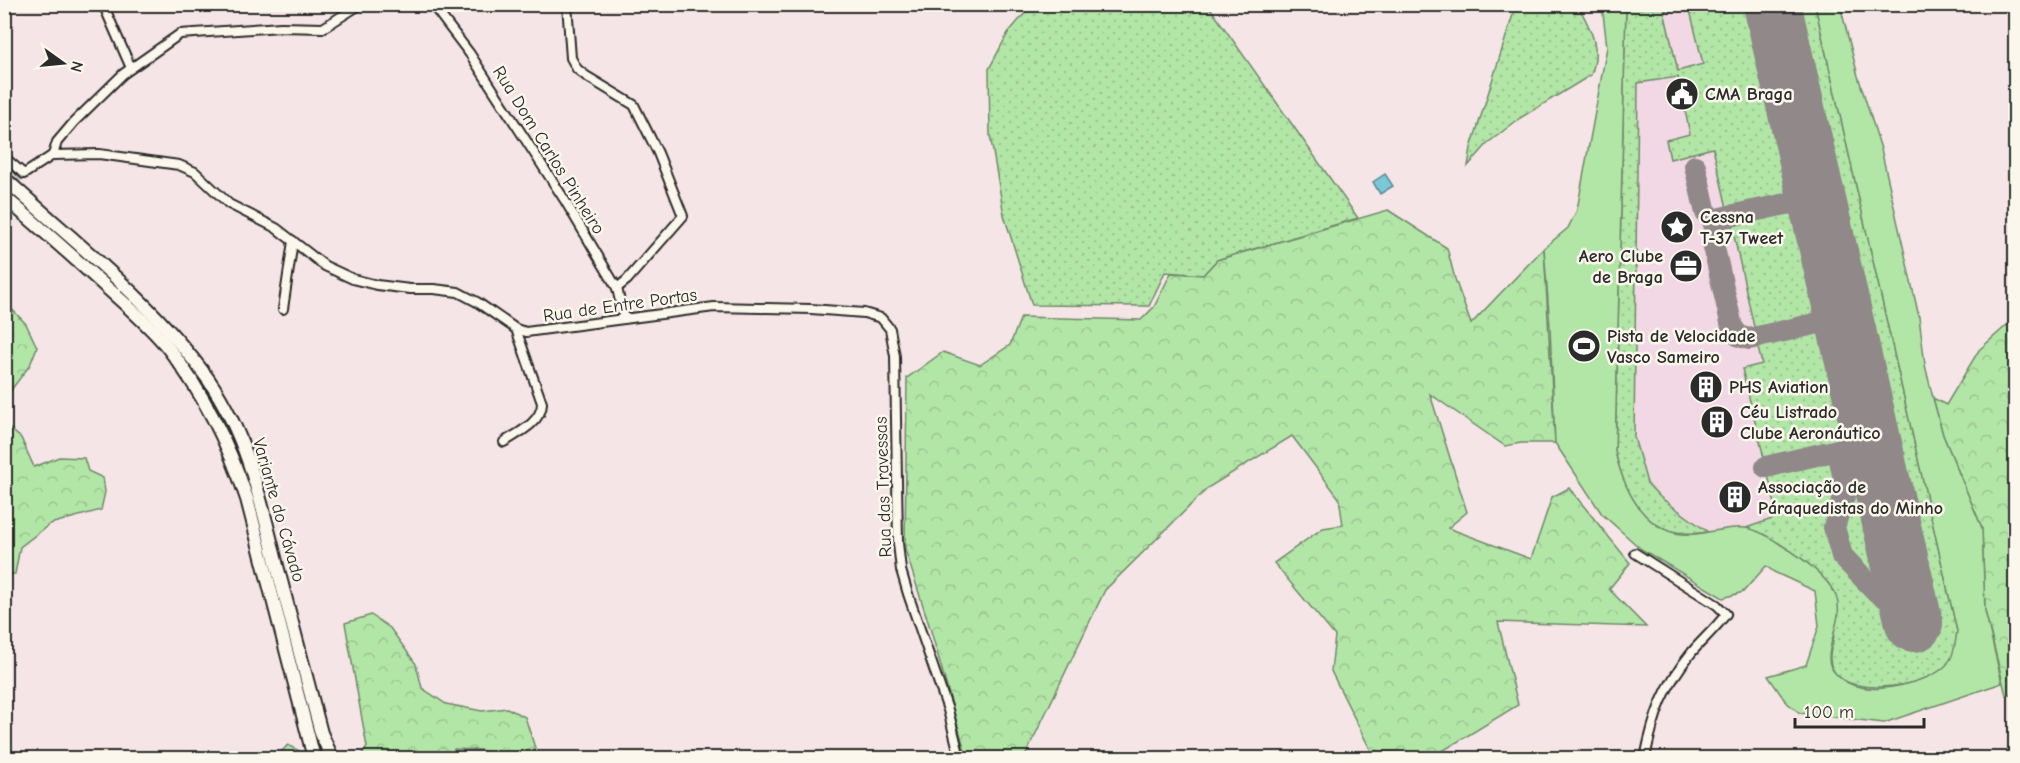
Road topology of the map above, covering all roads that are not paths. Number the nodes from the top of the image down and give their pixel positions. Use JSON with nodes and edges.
{"nodes":[{"id":1,"x":103,"y":4,"type":"edge"},
{"id":2,"x":361,"y":4,"type":"edge"},
{"id":3,"x":432,"y":4,"type":"edge"},
{"id":4,"x":567,"y":4,"type":"edge"},
{"id":5,"x":131,"y":68,"type":"junction"},
{"id":6,"x":53,"y":155,"type":"junction"},
{"id":7,"x":4,"y":157,"type":"edge"},
{"id":8,"x":4,"y":178,"type":"edge"},
{"id":9,"x":4,"y":197,"type":"edge"},
{"id":10,"x":293,"y":241,"type":"junction"},
{"id":11,"x":617,"y":288,"type":"junction"},
{"id":12,"x":283,"y":309,"type":"dead end"},
{"id":13,"x":881,"y":318,"type":"joint"},
{"id":14,"x":624,"y":319,"type":"junction"},
{"id":15,"x":516,"y":328,"type":"junction"},
{"id":16,"x":504,"y":442,"type":"dead end"},
{"id":17,"x":1635,"y":552,"type":"dead end"},
{"id":18,"x":314,"y":759,"type":"edge"},
{"id":19,"x":332,"y":759,"type":"edge"},
{"id":20,"x":960,"y":759,"type":"edge"},
{"id":21,"x":1645,"y":759,"type":"edge"}],
"edges":[{"from":1,"to":5,"type":"street"},
{"from":2,"to":5,"type":"street"},
{"from":3,"to":11,"type":"street","name":"Rua Dom Carlos Pinheiro"},
{"from":4,"to":11,"type":"street"},
{"from":5,"to":6,"type":"street"},
{"from":6,"to":7,"type":"street"},
{"from":6,"to":10,"type":"street","name":"Rua de Entre Portas"},
{"from":8,"to":19,"type":"main road","name":"Variante do Cávado"},
{"from":9,"to":18,"type":"main road","name":"Variante do Cávado"},
{"from":10,"to":12,"type":"street"},
{"from":10,"to":15,"type":"street","name":"Rua de Entre Portas"},
{"from":11,"to":14,"type":"street","name":"Rua Dom Carlos Pinheiro"},
{"from":13,"to":14,"type":"street","name":"Rua de Entre Portas"},
{"from":13,"to":20,"type":"street","name":"Rua das Travessas"},
{"from":14,"to":15,"type":"street","name":"Rua de Entre Portas"},
{"from":15,"to":16,"type":"street"},
{"from":17,"to":21,"type":"street"}]}
